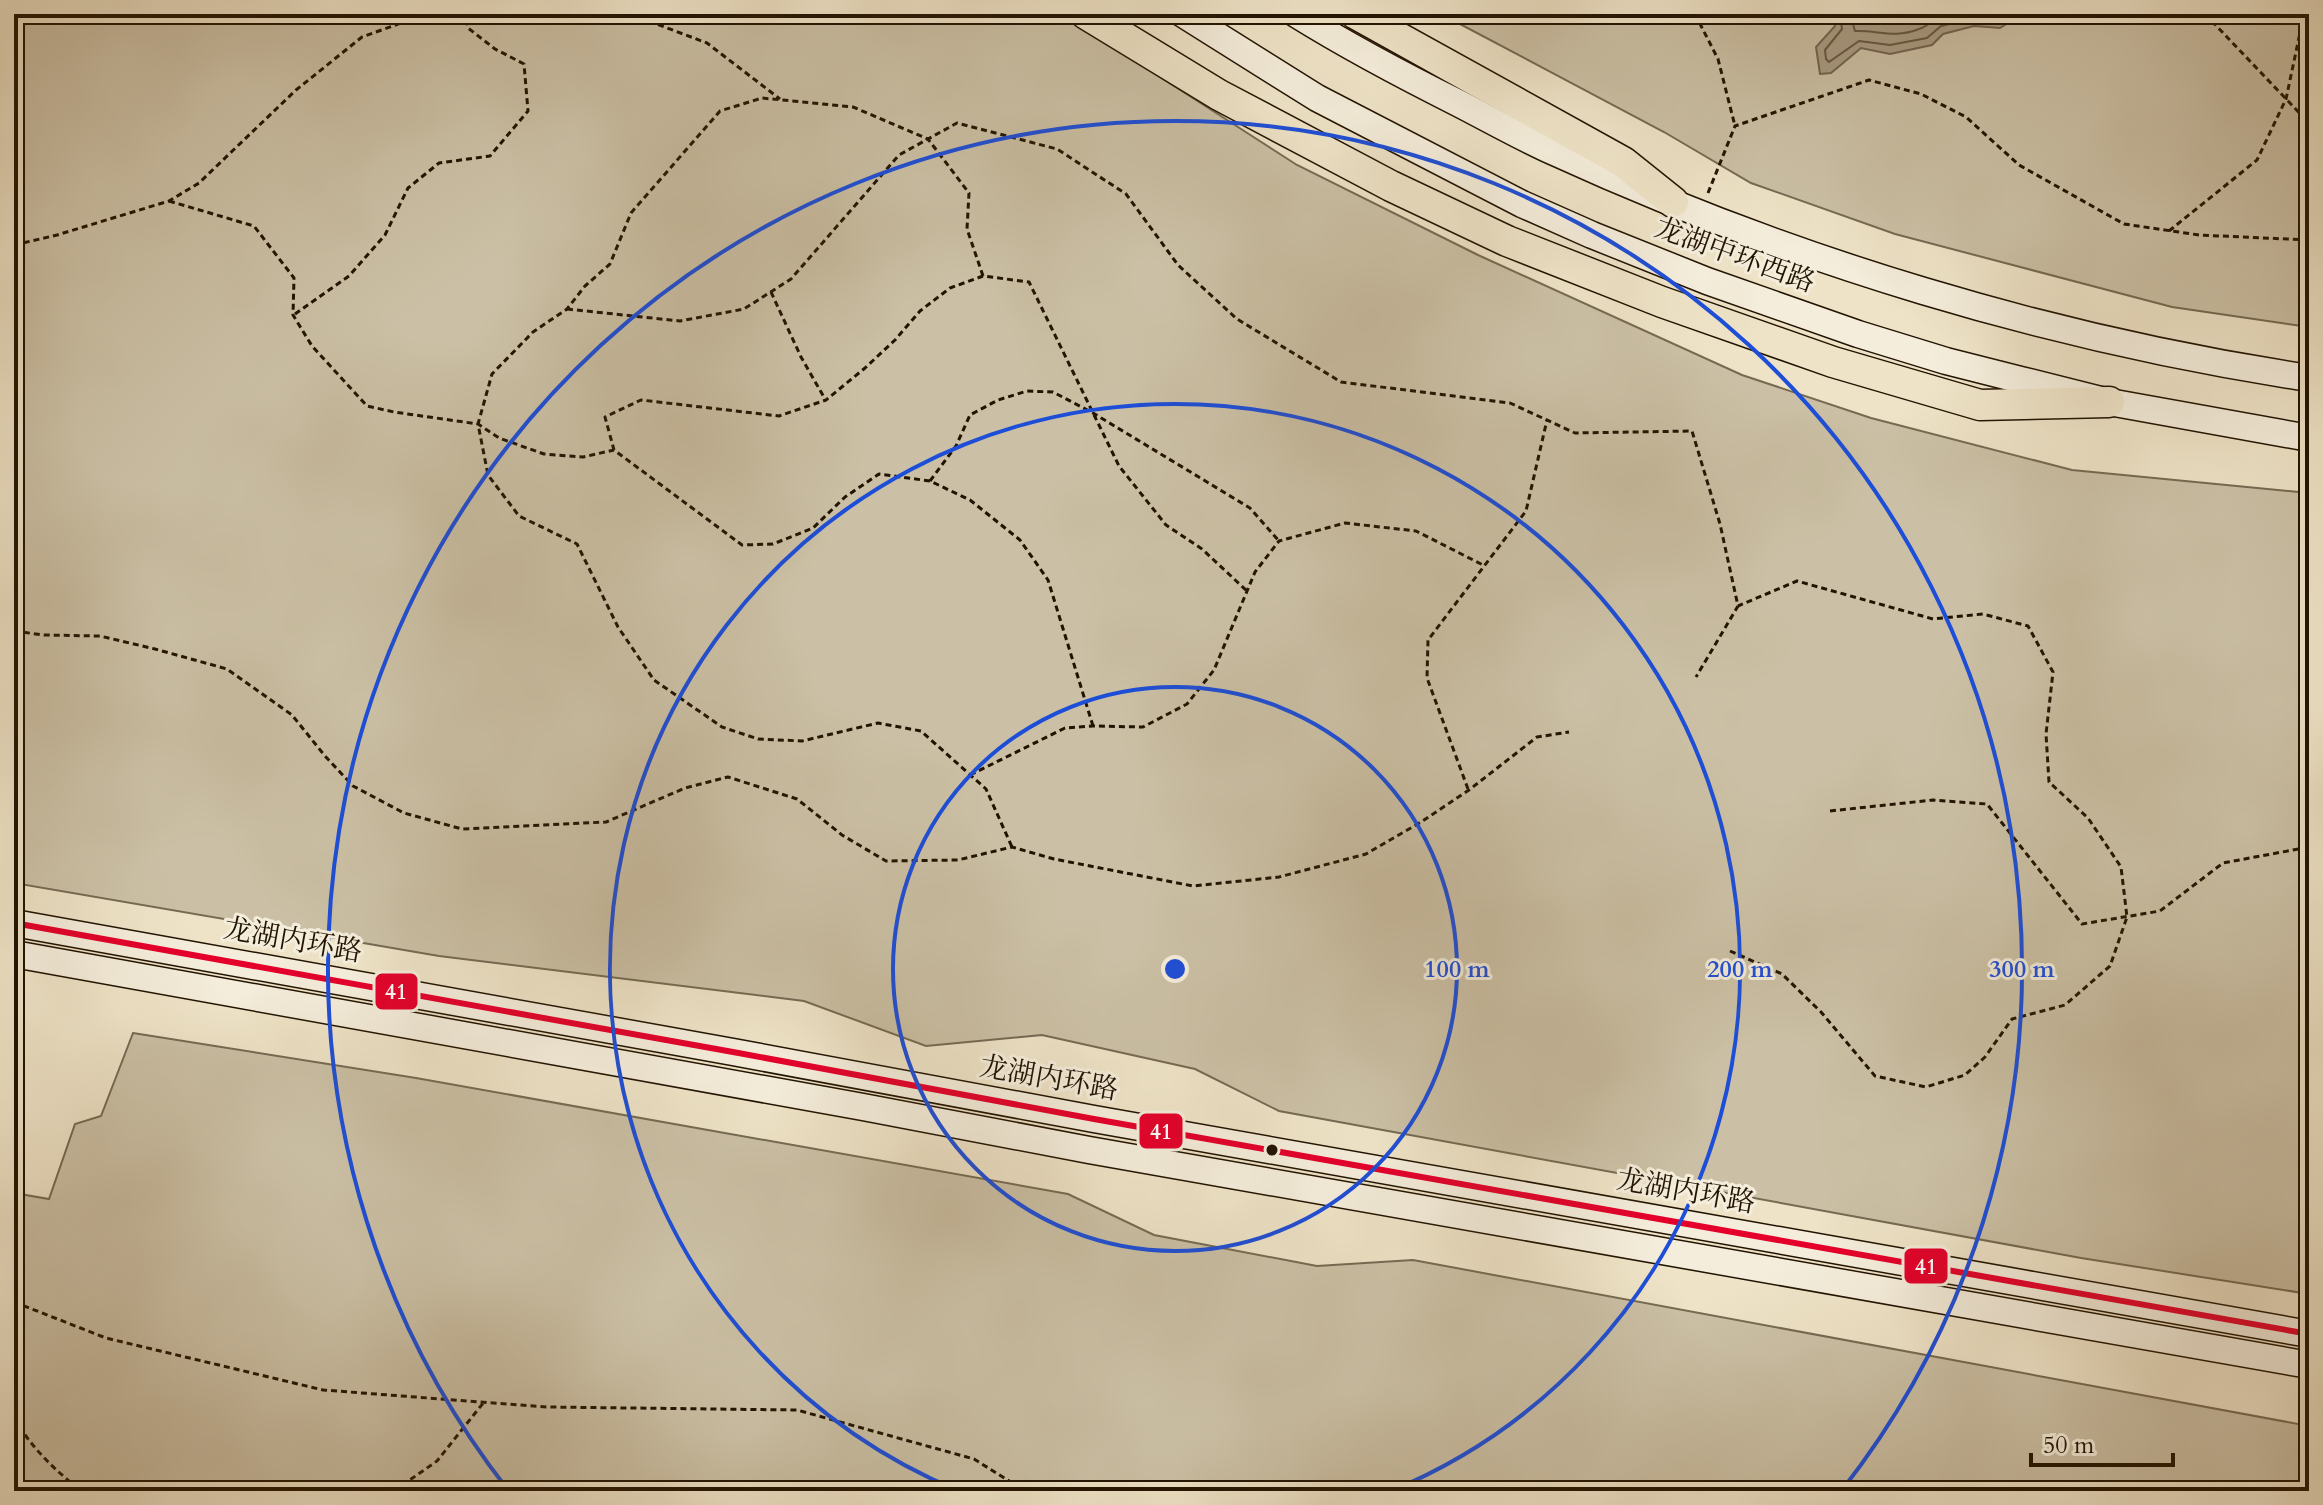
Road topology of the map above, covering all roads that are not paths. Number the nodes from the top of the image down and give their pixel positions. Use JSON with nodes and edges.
{"nodes":[{"id":1,"x":1086,"y":14,"type":"edge"},
{"id":2,"x":1183,"y":14,"type":"edge"},
{"id":3,"x":1296,"y":14,"type":"edge"},
{"id":4,"x":1356,"y":14,"type":"edge"},
{"id":5,"x":1686,"y":208,"type":"junction"},
{"id":6,"x":2309,"y":378,"type":"edge"},
{"id":7,"x":2109,"y":402,"type":"junction"},
{"id":8,"x":2309,"y":438,"type":"edge"},
{"id":9,"x":14,"y":923,"type":"edge"},
{"id":10,"x":14,"y":954,"type":"edge"},
{"id":11,"x":2309,"y":1334,"type":"edge"},
{"id":12,"x":2309,"y":1365,"type":"edge"}],
"edges":[{"from":1,"to":7,"type":"highway"},
{"from":2,"to":7,"type":"main road","name":"龙湖中环西路"},
{"from":3,"to":5,"type":"main road","name":"龙湖中环西路"},
{"from":4,"to":5,"type":"highway"},
{"from":5,"to":6,"type":"main road","name":"龙湖中环西路"},
{"from":7,"to":8,"type":"main road","name":"龙湖中环西路"},
{"from":9,"to":11,"type":"main road","name":"龙湖内环路"},
{"from":10,"to":12,"type":"main road"}]}
